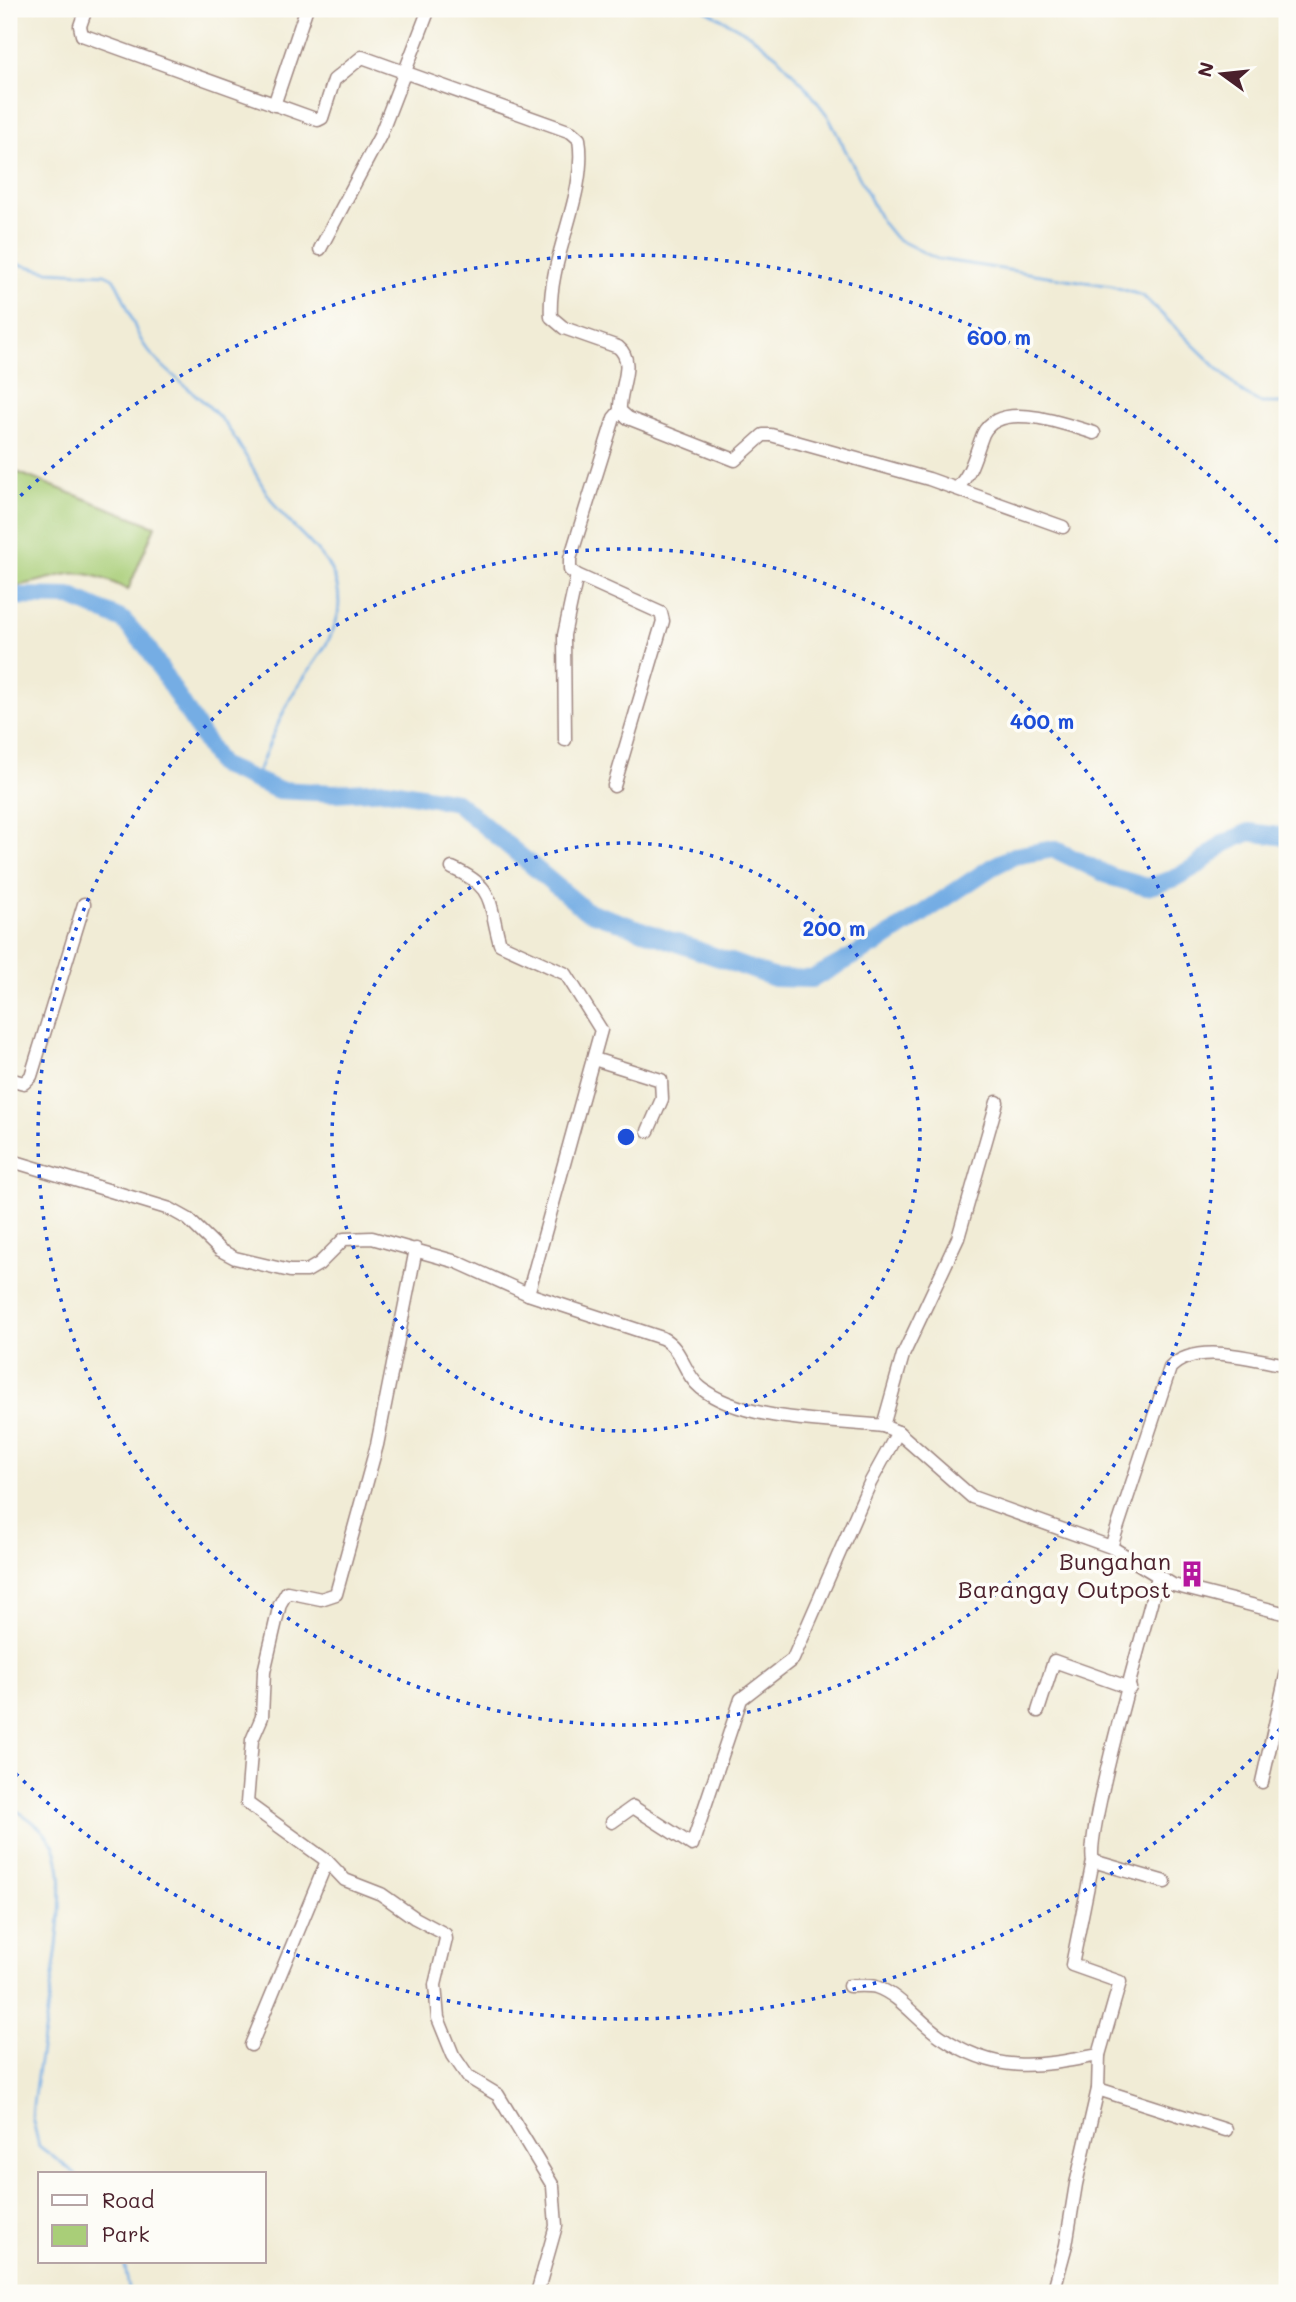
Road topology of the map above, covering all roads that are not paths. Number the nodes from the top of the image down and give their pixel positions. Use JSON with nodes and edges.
{"nodes":[{"id":1,"x":86,"y":9,"type":"edge"},
{"id":2,"x":429,"y":9,"type":"edge"},
{"id":3,"x":306,"y":10,"type":"edge"},
{"id":4,"x":405,"y":73,"type":"junction"},
{"id":5,"x":274,"y":105,"type":"junction"},
{"id":6,"x":320,"y":249,"type":"dead end"},
{"id":7,"x":620,"y":411,"type":"junction"},
{"id":8,"x":1094,"y":433,"type":"dead end"},
{"id":9,"x":957,"y":488,"type":"junction"},
{"id":10,"x":1063,"y":527,"type":"dead end"},
{"id":11,"x":578,"y":575,"type":"junction"},
{"id":12,"x":565,"y":740,"type":"dead end"},
{"id":13,"x":614,"y":786,"type":"dead end"},
{"id":14,"x":452,"y":867,"type":"dead end"},
{"id":15,"x":84,"y":904,"type":"dead end"},
{"id":16,"x":594,"y":1059,"type":"junction"},
{"id":17,"x":9,"y":1079,"type":"edge"},
{"id":18,"x":997,"y":1102,"type":"dead end"},
{"id":19,"x":648,"y":1131,"type":"dead end"},
{"id":20,"x":9,"y":1160,"type":"edge"},
{"id":21,"x":416,"y":1249,"type":"junction"},
{"id":22,"x":528,"y":1294,"type":"junction"},
{"id":23,"x":1287,"y":1365,"type":"edge"},
{"id":24,"x":883,"y":1426,"type":"junction"},
{"id":25,"x":898,"y":1432,"type":"junction"},
{"id":26,"x":1111,"y":1547,"type":"junction"},
{"id":27,"x":1158,"y":1577,"type":"junction"},
{"id":28,"x":1287,"y":1614,"type":"edge"},
{"id":29,"x":1287,"y":1671,"type":"edge"},
{"id":30,"x":1130,"y":1688,"type":"junction"},
{"id":31,"x":1038,"y":1711,"type":"dead end"},
{"id":32,"x":1262,"y":1782,"type":"dead end"},
{"id":33,"x":612,"y":1822,"type":"dead end"},
{"id":34,"x":327,"y":1861,"type":"junction"},
{"id":35,"x":1093,"y":1861,"type":"junction"},
{"id":36,"x":1165,"y":1882,"type":"dead end"},
{"id":37,"x":849,"y":1986,"type":"dead end"},
{"id":38,"x":251,"y":2045,"type":"dead end"},
{"id":39,"x":1100,"y":2055,"type":"junction"},
{"id":40,"x":1098,"y":2089,"type":"junction"},
{"id":41,"x":1226,"y":2130,"type":"dead end"},
{"id":42,"x":537,"y":2293,"type":"edge"},
{"id":43,"x":1053,"y":2293,"type":"edge"}],
"edges":[{"from":1,"to":5,"type":"street"},
{"from":2,"to":4,"type":"street"},
{"from":3,"to":5,"type":"street"},
{"from":4,"to":5,"type":"street"},
{"from":4,"to":6,"type":"street"},
{"from":4,"to":7,"type":"street"},
{"from":7,"to":9,"type":"street"},
{"from":7,"to":11,"type":"street"},
{"from":8,"to":9,"type":"street"},
{"from":9,"to":10,"type":"street"},
{"from":11,"to":12,"type":"street"},
{"from":11,"to":13,"type":"street"},
{"from":14,"to":16,"type":"street"},
{"from":15,"to":17,"type":"street"},
{"from":16,"to":19,"type":"street"},
{"from":16,"to":22,"type":"street"},
{"from":18,"to":24,"type":"street"},
{"from":20,"to":21,"type":"street"},
{"from":21,"to":22,"type":"street"},
{"from":21,"to":34,"type":"street"},
{"from":22,"to":24,"type":"street"},
{"from":23,"to":26,"type":"street"},
{"from":24,"to":25,"type":"street"},
{"from":25,"to":26,"type":"street"},
{"from":25,"to":33,"type":"street"},
{"from":26,"to":27,"type":"street"},
{"from":27,"to":28,"type":"street"},
{"from":27,"to":30,"type":"street"},
{"from":29,"to":32,"type":"street"},
{"from":30,"to":31,"type":"street"},
{"from":30,"to":35,"type":"street"},
{"from":34,"to":38,"type":"street"},
{"from":34,"to":42,"type":"street"},
{"from":35,"to":36,"type":"street"},
{"from":35,"to":39,"type":"street"},
{"from":37,"to":39,"type":"street"},
{"from":39,"to":40,"type":"street"},
{"from":40,"to":41,"type":"street"},
{"from":40,"to":43,"type":"street"}]}
